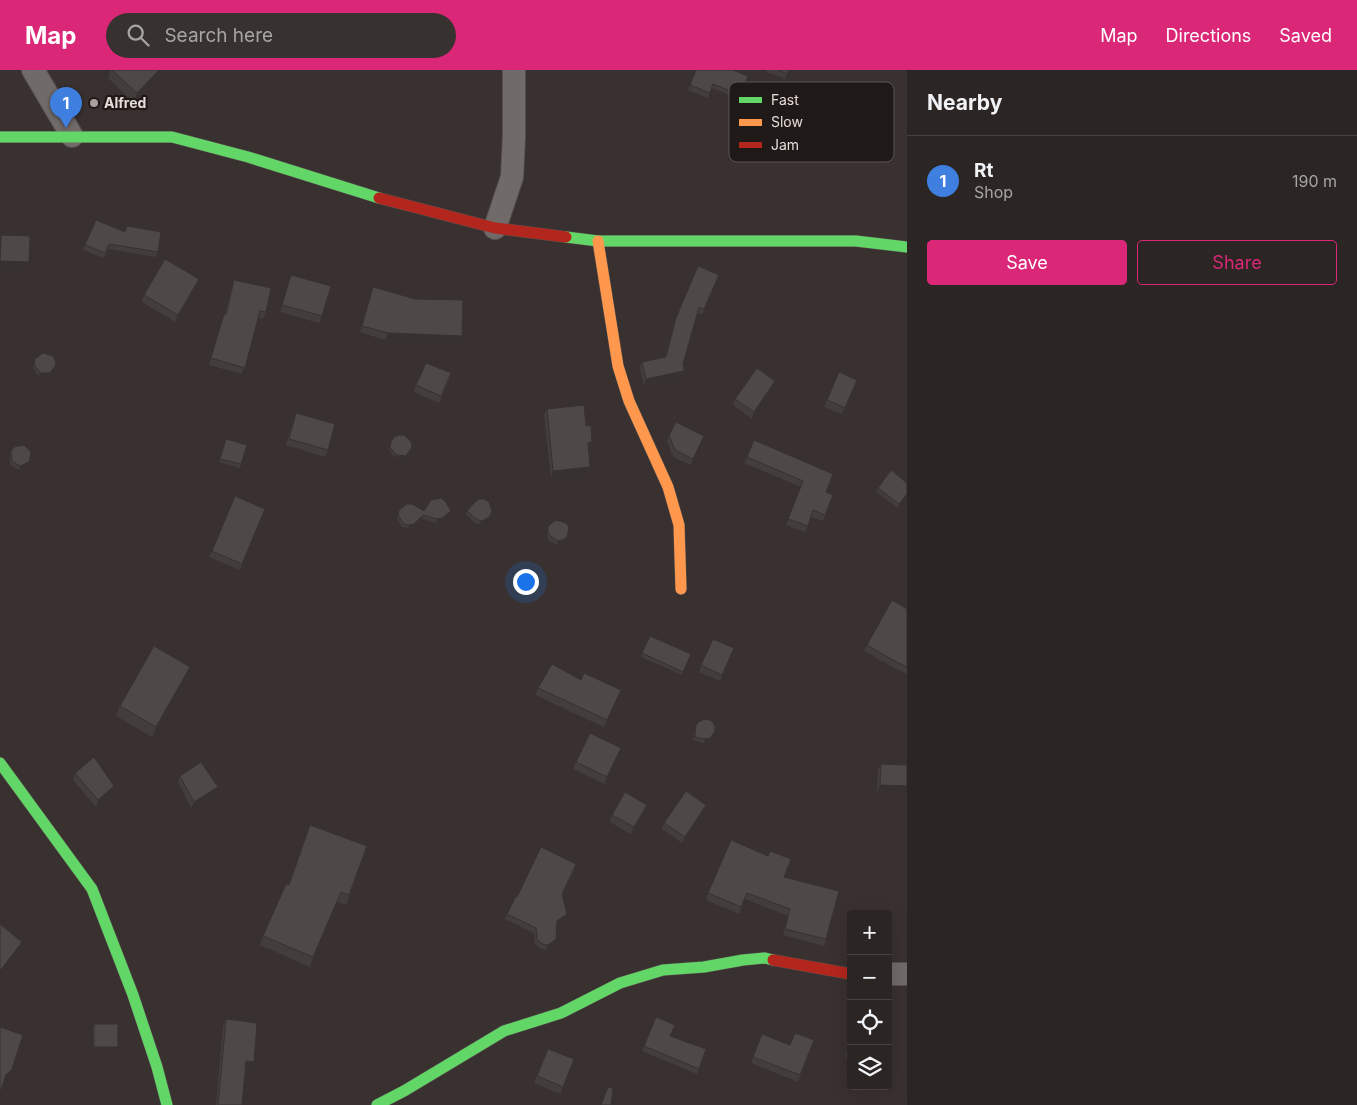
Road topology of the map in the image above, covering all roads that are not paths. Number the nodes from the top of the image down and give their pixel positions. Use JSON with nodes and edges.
{"nodes":[{"id":1,"x":34,"y":70,"type":"edge"},
{"id":2,"x":514,"y":70,"type":"edge"},
{"id":3,"x":72,"y":136,"type":"junction"},
{"id":4,"x":0,"y":137,"type":"edge"},
{"id":5,"x":495,"y":228,"type":"junction"},
{"id":6,"x":598,"y":241,"type":"junction"},
{"id":7,"x":907,"y":247,"type":"edge"},
{"id":8,"x":681,"y":589,"type":"dead end"},
{"id":9,"x":0,"y":763,"type":"edge"},
{"id":10,"x":847,"y":973,"type":"edge"},
{"id":11,"x":892,"y":974,"type":"edge"},
{"id":12,"x":907,"y":974,"type":"edge"},
{"id":13,"x":167,"y":1105,"type":"edge"},
{"id":14,"x":377,"y":1105,"type":"edge"}],
"edges":[{"from":1,"to":3,"type":"street"},
{"from":2,"to":5,"type":"street"},
{"from":3,"to":4,"type":"street"},
{"from":3,"to":5,"type":"street"},
{"from":5,"to":6,"type":"street"},
{"from":6,"to":7,"type":"street"},
{"from":6,"to":8,"type":"street"},
{"from":9,"to":13,"type":"street"},
{"from":10,"to":14,"type":"street"},
{"from":11,"to":12,"type":"street"}]}
